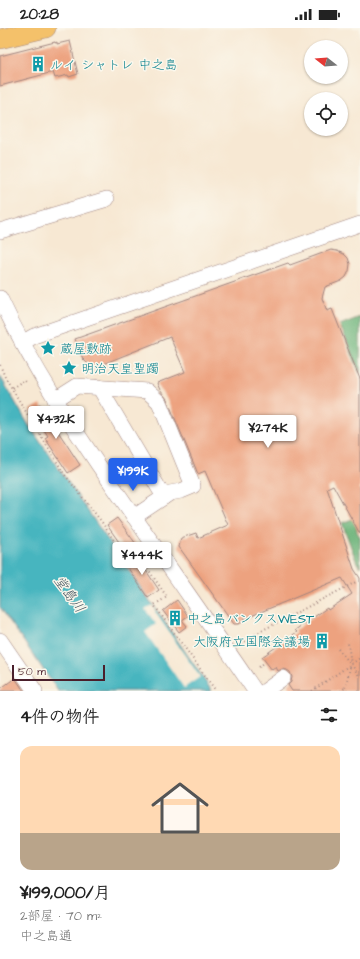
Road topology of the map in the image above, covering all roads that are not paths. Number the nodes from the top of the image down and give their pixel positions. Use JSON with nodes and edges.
{"nodes":[{"id":1,"x":46,"y":28,"type":"edge"},
{"id":2,"x":0,"y":39,"type":"edge"},
{"id":3,"x":107,"y":199,"type":"dead end"},
{"id":4,"x":360,"y":224,"type":"edge"},
{"id":5,"x":0,"y":231,"type":"edge"},
{"id":6,"x":0,"y":298,"type":"edge"},
{"id":7,"x":22,"y":343,"type":"junction"},
{"id":8,"x":102,"y":388,"type":"junction"},
{"id":9,"x":55,"y":400,"type":"junction"},
{"id":10,"x":167,"y":495,"type":"junction"},
{"id":11,"x":134,"y":517,"type":"junction"},
{"id":12,"x":0,"y":640,"type":"edge"},
{"id":13,"x":283,"y":678,"type":"dead end"},
{"id":14,"x":35,"y":691,"type":"edge"},
{"id":15,"x":255,"y":691,"type":"edge"},
{"id":16,"x":265,"y":691,"type":"edge"}],
"edges":[{"from":1,"to":2,"type":"main road"},
{"from":3,"to":5,"type":"street"},
{"from":4,"to":7,"type":"street"},
{"from":6,"to":7,"type":"street"},
{"from":7,"to":9,"type":"street"},
{"from":8,"to":9,"type":"street"},
{"from":8,"to":10,"type":"street"},
{"from":8,"to":10,"type":"street"},
{"from":9,"to":11,"type":"street"},
{"from":10,"to":11,"type":"street"},
{"from":11,"to":15,"type":"street"},
{"from":12,"to":14,"type":"street"},
{"from":13,"to":16,"type":"street"}]}
